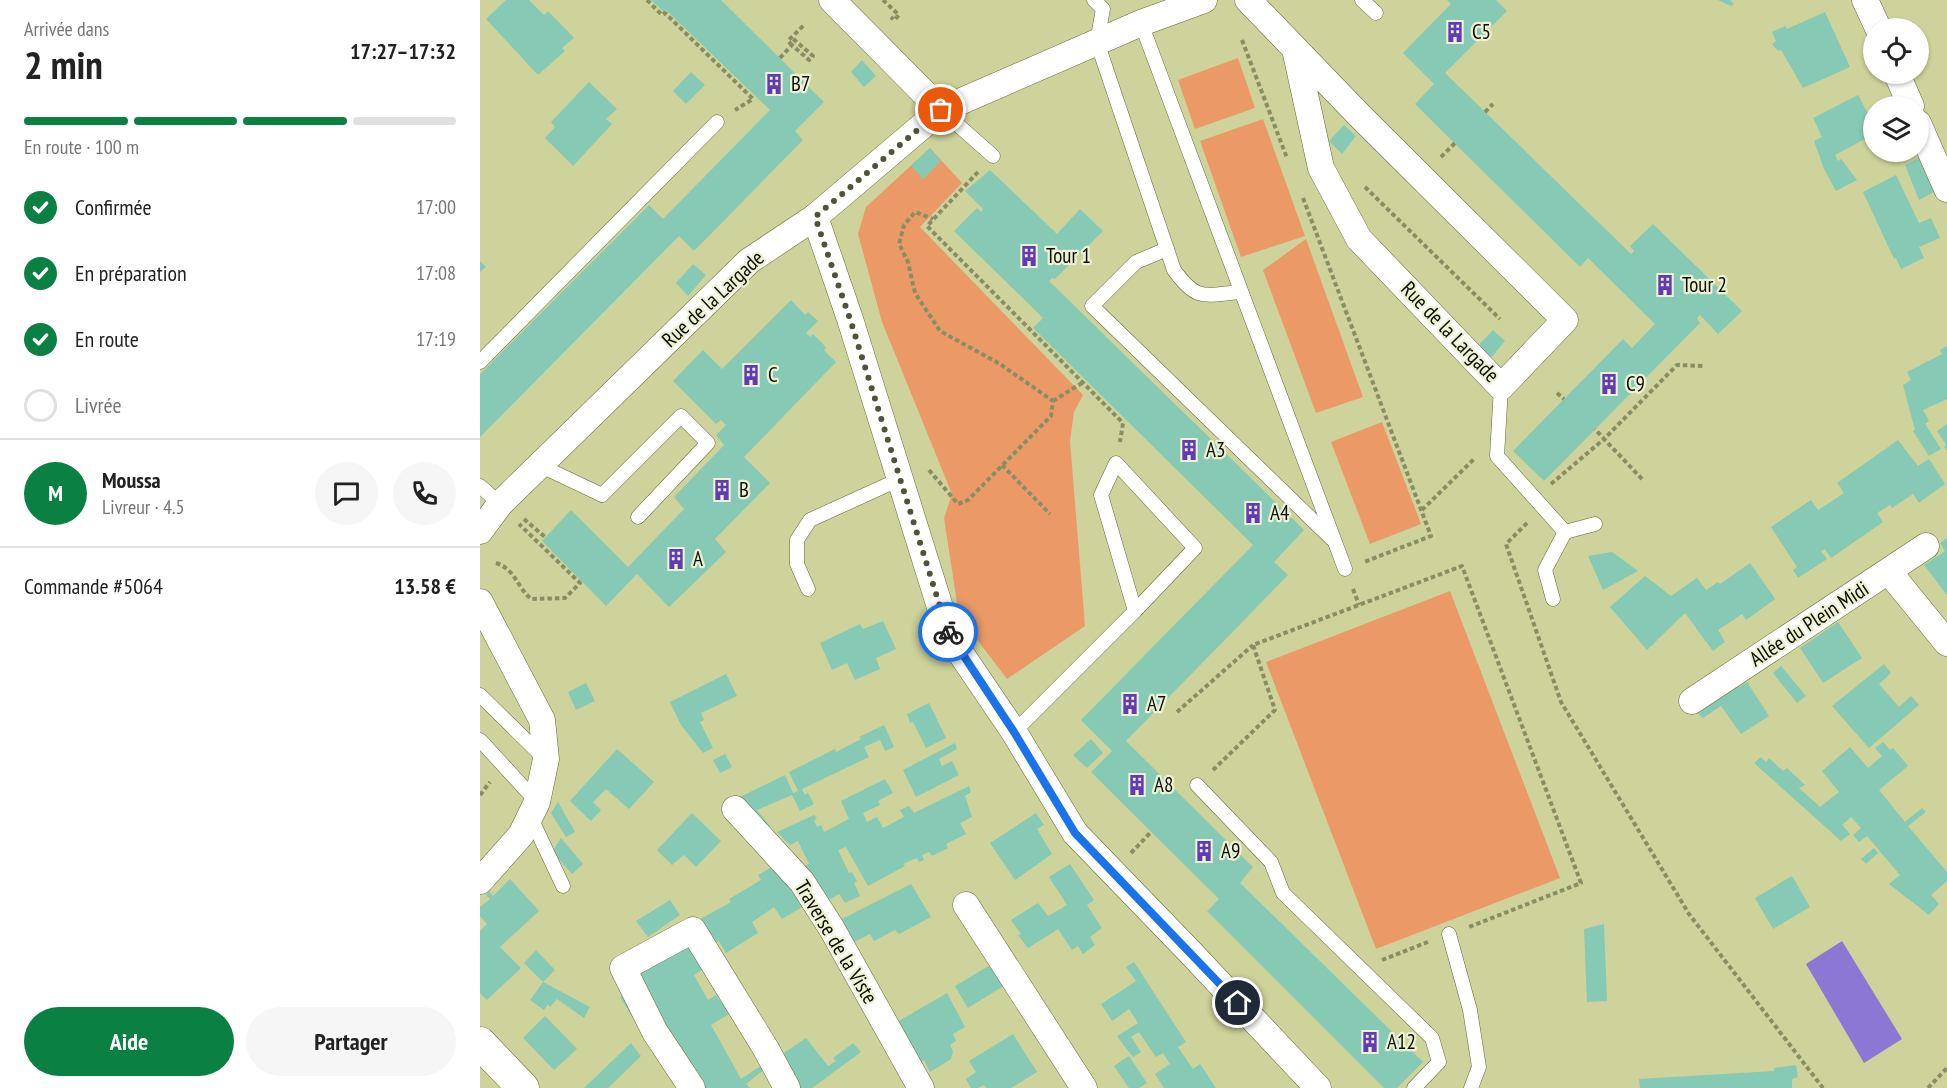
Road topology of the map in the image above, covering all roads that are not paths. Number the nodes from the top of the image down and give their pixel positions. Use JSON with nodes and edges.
{"nodes":[{"id":1,"x":832,"y":0,"type":"edge"},
{"id":2,"x":1094,"y":0,"type":"edge"},
{"id":3,"x":1204,"y":0,"type":"edge"},
{"id":4,"x":1248,"y":0,"type":"edge"},
{"id":5,"x":1362,"y":0,"type":"edge"},
{"id":6,"x":1865,"y":0,"type":"edge"},
{"id":7,"x":1376,"y":13,"type":"dead end"},
{"id":8,"x":1873,"y":18,"type":"edge"},
{"id":9,"x":1141,"y":23,"type":"junction"},
{"id":10,"x":1097,"y":42,"type":"junction"},
{"id":11,"x":1295,"y":49,"type":"junction"},
{"id":12,"x":941,"y":110,"type":"junction"},
{"id":13,"x":717,"y":122,"type":"dead end"},
{"id":14,"x":1929,"y":148,"type":"edge"},
{"id":15,"x":993,"y":156,"type":"road end"},
{"id":16,"x":1947,"y":189,"type":"edge"},
{"id":17,"x":815,"y":217,"type":"junction"},
{"id":18,"x":1167,"y":249,"type":"junction"},
{"id":19,"x":1241,"y":292,"type":"junction"},
{"id":20,"x":480,"y":362,"type":"edge"},
{"id":21,"x":1501,"y":387,"type":"junction"},
{"id":22,"x":539,"y":465,"type":"junction"},
{"id":23,"x":900,"y":479,"type":"junction"},
{"id":24,"x":480,"y":486,"type":"edge"},
{"id":25,"x":500,"y":504,"type":"junction"},
{"id":26,"x":638,"y":516,"type":"dead end"},
{"id":27,"x":1595,"y":524,"type":"dead end"},
{"id":28,"x":480,"y":531,"type":"edge"},
{"id":29,"x":1565,"y":532,"type":"junction"},
{"id":30,"x":1335,"y":542,"type":"junction"},
{"id":31,"x":1926,"y":546,"type":"dead end"},
{"id":32,"x":1345,"y":570,"type":"road end"},
{"id":33,"x":1889,"y":572,"type":"junction"},
{"id":34,"x":808,"y":589,"type":"dead end"},
{"id":35,"x":1553,"y":599,"type":"dead end"},
{"id":36,"x":480,"y":602,"type":"edge"},
{"id":37,"x":1135,"y":611,"type":"junction"},
{"id":38,"x":1947,"y":643,"type":"edge"},
{"id":39,"x":480,"y":695,"type":"edge"},
{"id":40,"x":1692,"y":701,"type":"dead end"},
{"id":41,"x":1014,"y":732,"type":"junction"},
{"id":42,"x":480,"y":740,"type":"edge"},
{"id":43,"x":546,"y":759,"type":"junction"},
{"id":44,"x":1197,"y":785,"type":"road end"},
{"id":45,"x":534,"y":809,"type":"junction"},
{"id":46,"x":735,"y":809,"type":"dead end"},
{"id":47,"x":480,"y":881,"type":"edge"},
{"id":48,"x":563,"y":886,"type":"dead end"},
{"id":49,"x":966,"y":905,"type":"dead end"},
{"id":50,"x":1449,"y":934,"type":"road end"},
{"id":51,"x":480,"y":1043,"type":"edge"},
{"id":52,"x":511,"y":1084,"type":"edge"},
{"id":53,"x":692,"y":1088,"type":"edge"},
{"id":54,"x":787,"y":1088,"type":"edge"},
{"id":55,"x":921,"y":1088,"type":"edge"},
{"id":56,"x":1084,"y":1088,"type":"edge"},
{"id":57,"x":1318,"y":1088,"type":"edge"},
{"id":58,"x":1414,"y":1088,"type":"edge"},
{"id":59,"x":1471,"y":1088,"type":"edge"}],
"edges":[{"from":1,"to":12,"type":"street"},
{"from":2,"to":10,"type":"lane"},
{"from":3,"to":9,"type":"street","name":"Rue de la Largade"},
{"from":4,"to":11,"type":"street","name":"Rue de la Largade"},
{"from":5,"to":7,"type":"lane"},
{"from":6,"to":8,"type":"street"},
{"from":9,"to":10,"type":"street","name":"Rue de la Largade"},
{"from":9,"to":19,"type":"lane"},
{"from":10,"to":12,"type":"street","name":"Rue de la Largade"},
{"from":10,"to":18,"type":"lane"},
{"from":11,"to":21,"type":"street","name":"Rue de la Largade"},
{"from":11,"to":21,"type":"street","name":"Rue de la Largade"},
{"from":12,"to":15,"type":"lane"},
{"from":12,"to":17,"type":"street","name":"Rue de la Largade"},
{"from":13,"to":20,"type":"lane"},
{"from":14,"to":16,"type":"street"},
{"from":17,"to":22,"type":"street","name":"Rue de la Largade"},
{"from":17,"to":23,"type":"street"},
{"from":18,"to":19,"type":"lane"},
{"from":18,"to":30,"type":"lane"},
{"from":19,"to":30,"type":"lane"},
{"from":21,"to":29,"type":"lane"},
{"from":22,"to":25,"type":"street","name":"Rue de la Largade"},
{"from":22,"to":26,"type":"lane"},
{"from":23,"to":34,"type":"lane"},
{"from":23,"to":41,"type":"street"},
{"from":24,"to":25,"type":"lane"},
{"from":25,"to":28,"type":"street","name":"Rue de la Largade"},
{"from":27,"to":29,"type":"lane"},
{"from":29,"to":35,"type":"lane"},
{"from":30,"to":32,"type":"lane"},
{"from":31,"to":33,"type":"street","name":"Allée du Plein Midi"},
{"from":33,"to":38,"type":"street"},
{"from":33,"to":40,"type":"street","name":"Allée du Plein Midi"},
{"from":36,"to":43,"type":"street"},
{"from":37,"to":37,"type":"lane"},
{"from":37,"to":41,"type":"lane"},
{"from":39,"to":43,"type":"lane"},
{"from":41,"to":57,"type":"street"},
{"from":42,"to":45,"type":"lane"},
{"from":43,"to":45,"type":"street"},
{"from":44,"to":58,"type":"lane"},
{"from":45,"to":47,"type":"street"},
{"from":45,"to":48,"type":"lane"},
{"from":46,"to":55,"type":"street","name":"Traverse de la Viste"},
{"from":49,"to":56,"type":"street"},
{"from":50,"to":59,"type":"lane"},
{"from":51,"to":52,"type":"street"},
{"from":53,"to":54,"type":"street"}]}
